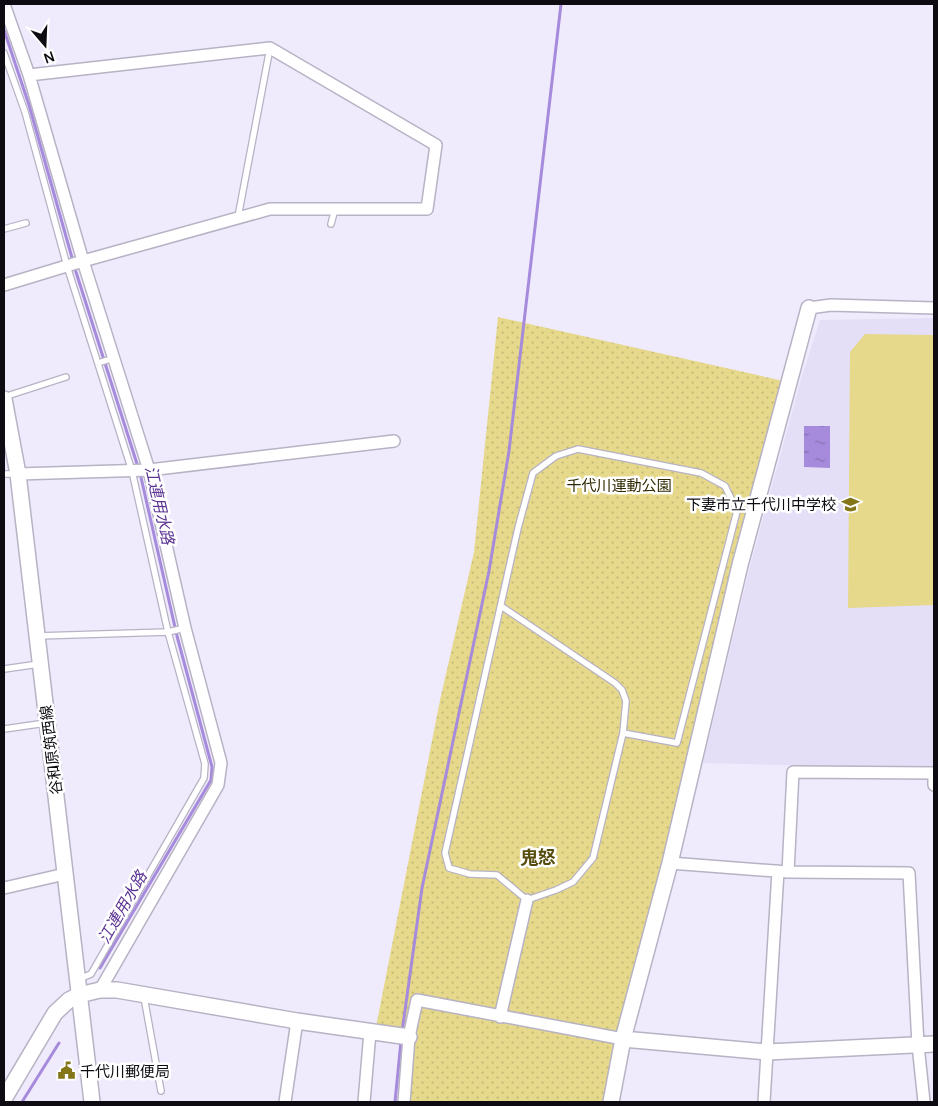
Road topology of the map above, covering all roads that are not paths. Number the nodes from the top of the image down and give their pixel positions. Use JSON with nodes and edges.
{"nodes":[{"id":1,"x":4,"y":4,"type":"edge"},
{"id":2,"x":270,"y":48,"type":"junction"},
{"id":3,"x":4,"y":53,"type":"edge"},
{"id":4,"x":27,"y":70,"type":"junction"},
{"id":5,"x":10,"y":71,"type":"junction"},
{"id":6,"x":56,"y":168,"type":"junction"},
{"id":7,"x":41,"y":173,"type":"junction"},
{"id":8,"x":335,"y":209,"type":"junction"},
{"id":9,"x":238,"y":218,"type":"junction"},
{"id":10,"x":26,"y":223,"type":"dead end"},
{"id":11,"x":330,"y":224,"type":"dead end"},
{"id":12,"x":4,"y":229,"type":"edge"},
{"id":13,"x":83,"y":261,"type":"junction"},
{"id":14,"x":67,"y":266,"type":"junction"},
{"id":15,"x":4,"y":285,"type":"edge"},
{"id":16,"x":809,"y":308,"type":"joint"},
{"id":17,"x":934,"y":308,"type":"edge"},
{"id":18,"x":114,"y":358,"type":"junction"},
{"id":19,"x":98,"y":363,"type":"junction"},
{"id":20,"x":66,"y":377,"type":"dead end"},
{"id":21,"x":4,"y":398,"type":"edge"},
{"id":22,"x":394,"y":441,"type":"dead end"},
{"id":23,"x":149,"y":470,"type":"junction"},
{"id":24,"x":132,"y":471,"type":"junction"},
{"id":25,"x":11,"y":474,"type":"edge"},
{"id":26,"x":500,"y":606,"type":"junction"},
{"id":27,"x":185,"y":628,"type":"junction"},
{"id":28,"x":168,"y":632,"type":"junction"},
{"id":29,"x":37,"y":636,"type":"junction"},
{"id":30,"x":41,"y":664,"type":"junction"},
{"id":31,"x":4,"y":669,"type":"edge"},
{"id":32,"x":48,"y":723,"type":"junction"},
{"id":33,"x":4,"y":729,"type":"edge"},
{"id":34,"x":623,"y":733,"type":"junction"},
{"id":35,"x":934,"y":785,"type":"edge"},
{"id":36,"x":198,"y":789,"type":"junction"},
{"id":37,"x":208,"y":796,"type":"junction"},
{"id":38,"x":670,"y":863,"type":"junction"},
{"id":39,"x":783,"y":872,"type":"junction"},
{"id":40,"x":66,"y":874,"type":"junction"},
{"id":41,"x":4,"y":888,"type":"edge"},
{"id":42,"x":527,"y":900,"type":"junction"},
{"id":43,"x":78,"y":980,"type":"junction"},
{"id":44,"x":100,"y":990,"type":"junction"},
{"id":45,"x":144,"y":994,"type":"junction"},
{"id":46,"x":79,"y":995,"type":"junction"},
{"id":47,"x":500,"y":1017,"type":"junction"},
{"id":48,"x":298,"y":1021,"type":"junction"},
{"id":49,"x":370,"y":1032,"type":"junction"},
{"id":50,"x":409,"y":1037,"type":"junction"},
{"id":51,"x":623,"y":1039,"type":"junction"},
{"id":52,"x":934,"y":1044,"type":"edge"},
{"id":53,"x":918,"y":1045,"type":"junction"},
{"id":54,"x":767,"y":1052,"type":"junction"},
{"id":55,"x":161,"y":1091,"type":"dead end"},
{"id":56,"x":4,"y":1099,"type":"edge"},
{"id":57,"x":92,"y":1102,"type":"edge"},
{"id":58,"x":285,"y":1102,"type":"edge"},
{"id":59,"x":364,"y":1102,"type":"edge"},
{"id":60,"x":404,"y":1102,"type":"edge"},
{"id":61,"x":612,"y":1102,"type":"edge"},
{"id":62,"x":764,"y":1102,"type":"edge"},
{"id":63,"x":924,"y":1102,"type":"edge"}],
"edges":[{"from":1,"to":4,"type":"street"},
{"from":2,"to":4,"type":"street"},
{"from":2,"to":8,"type":"street"},
{"from":2,"to":9,"type":"lane"},
{"from":3,"to":5,"type":"lane"},
{"from":4,"to":5,"type":"lane"},
{"from":4,"to":6,"type":"street"},
{"from":5,"to":7,"type":"lane"},
{"from":6,"to":7,"type":"lane"},
{"from":6,"to":13,"type":"street"},
{"from":7,"to":14,"type":"lane"},
{"from":8,"to":9,"type":"street"},
{"from":8,"to":11,"type":"lane"},
{"from":9,"to":13,"type":"street"},
{"from":10,"to":12,"type":"lane"},
{"from":13,"to":14,"type":"street"},
{"from":13,"to":18,"type":"street"},
{"from":14,"to":15,"type":"street"},
{"from":14,"to":19,"type":"lane"},
{"from":16,"to":17,"type":"street"},
{"from":16,"to":38,"type":"street"},
{"from":18,"to":19,"type":"lane"},
{"from":18,"to":23,"type":"street"},
{"from":19,"to":24,"type":"lane"},
{"from":20,"to":21,"type":"lane"},
{"from":21,"to":25,"type":"street","name":"谷和原筑西線"},
{"from":22,"to":23,"type":"street"},
{"from":23,"to":24,"type":"street"},
{"from":23,"to":27,"type":"street"},
{"from":24,"to":25,"type":"street"},
{"from":24,"to":28,"type":"lane"},
{"from":25,"to":29,"type":"street","name":"谷和原筑西線"},
{"from":26,"to":34,"type":"lane"},
{"from":26,"to":34,"type":"lane"},
{"from":26,"to":42,"type":"lane"},
{"from":27,"to":28,"type":"lane"},
{"from":27,"to":37,"type":"street"},
{"from":28,"to":29,"type":"lane"},
{"from":28,"to":36,"type":"lane"},
{"from":29,"to":30,"type":"street","name":"谷和原筑西線"},
{"from":30,"to":31,"type":"lane"},
{"from":30,"to":32,"type":"street","name":"谷和原筑西線"},
{"from":32,"to":33,"type":"lane"},
{"from":32,"to":40,"type":"street","name":"谷和原筑西線"},
{"from":34,"to":42,"type":"lane"},
{"from":35,"to":39,"type":"street"},
{"from":36,"to":37,"type":"lane"},
{"from":36,"to":43,"type":"lane"},
{"from":37,"to":44,"type":"street"},
{"from":38,"to":39,"type":"street"},
{"from":38,"to":51,"type":"street"},
{"from":39,"to":53,"type":"street"},
{"from":39,"to":54,"type":"street"},
{"from":40,"to":41,"type":"street"},
{"from":40,"to":43,"type":"street","name":"谷和原筑西線"},
{"from":42,"to":47,"type":"street"},
{"from":43,"to":46,"type":"street","name":"谷和原筑西線"},
{"from":44,"to":45,"type":"street"},
{"from":44,"to":46,"type":"street"},
{"from":45,"to":48,"type":"street"},
{"from":45,"to":55,"type":"lane"},
{"from":46,"to":56,"type":"street"},
{"from":46,"to":57,"type":"street","name":"谷和原筑西線"},
{"from":47,"to":50,"type":"street"},
{"from":47,"to":51,"type":"street"},
{"from":48,"to":49,"type":"street"},
{"from":48,"to":58,"type":"street"},
{"from":49,"to":50,"type":"street"},
{"from":49,"to":59,"type":"street"},
{"from":50,"to":60,"type":"street"},
{"from":51,"to":54,"type":"street"},
{"from":51,"to":61,"type":"street"},
{"from":52,"to":53,"type":"street"},
{"from":53,"to":54,"type":"street"},
{"from":53,"to":63,"type":"street"},
{"from":54,"to":62,"type":"street"}]}
